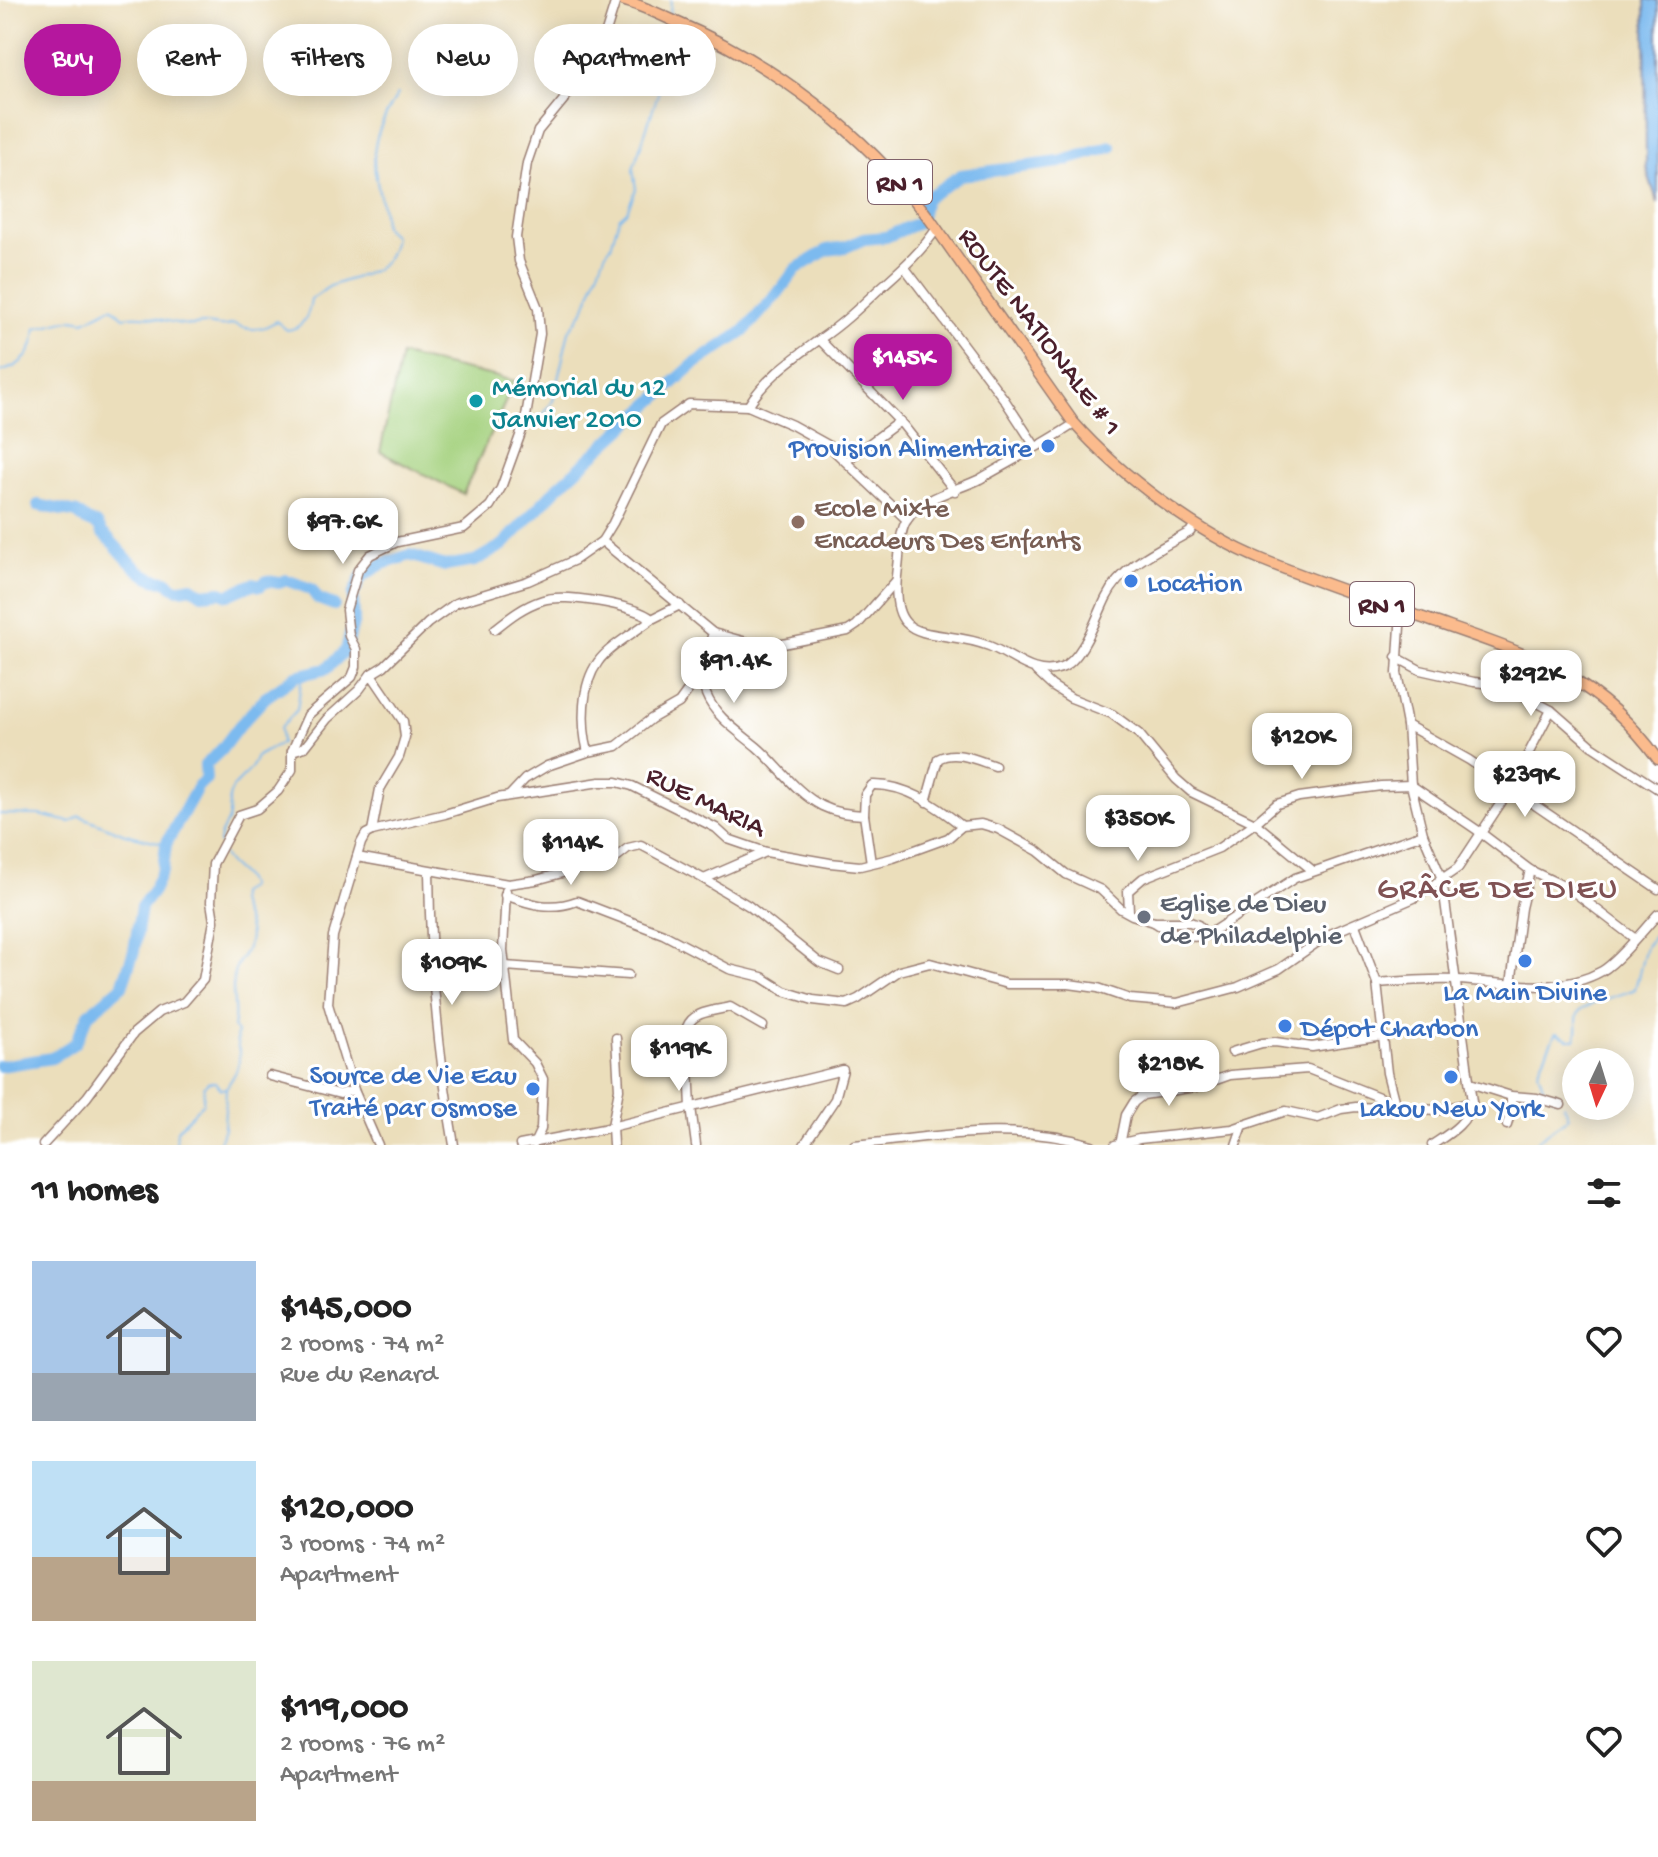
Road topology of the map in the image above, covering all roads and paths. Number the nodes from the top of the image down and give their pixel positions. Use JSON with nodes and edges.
{"nodes":[{"id":1,"x":619,"y":0,"type":"edge"},
{"id":2,"x":937,"y":228,"type":"junction"},
{"id":3,"x":905,"y":268,"type":"junction"},
{"id":4,"x":820,"y":340,"type":"junction"},
{"id":5,"x":748,"y":406,"type":"junction"},
{"id":6,"x":900,"y":421,"type":"junction"},
{"id":7,"x":1074,"y":424,"type":"junction"},
{"id":8,"x":1035,"y":446,"type":"junction"},
{"id":9,"x":846,"y":461,"type":"junction"},
{"id":10,"x":955,"y":491,"type":"junction"},
{"id":11,"x":907,"y":520,"type":"junction"},
{"id":12,"x":1195,"y":524,"type":"junction"},
{"id":13,"x":602,"y":541,"type":"junction"},
{"id":14,"x":896,"y":580,"type":"junction"},
{"id":15,"x":680,"y":605,"type":"junction"},
{"id":16,"x":1401,"y":611,"type":"junction"},
{"id":17,"x":652,"y":619,"type":"junction"},
{"id":18,"x":495,"y":629,"type":"dead end"},
{"id":19,"x":713,"y":633,"type":"junction"},
{"id":20,"x":1396,"y":657,"type":"junction"},
{"id":21,"x":703,"y":669,"type":"junction"},
{"id":22,"x":1035,"y":671,"type":"junction"},
{"id":23,"x":371,"y":674,"type":"junction"},
{"id":24,"x":1551,"y":710,"type":"junction"},
{"id":25,"x":1407,"y":725,"type":"junction"},
{"id":26,"x":292,"y":751,"type":"junction"},
{"id":27,"x":588,"y":752,"type":"junction"},
{"id":28,"x":1658,"y":759,"type":"edge"},
{"id":29,"x":995,"y":766,"type":"dead end"},
{"id":30,"x":1411,"y":785,"type":"junction"},
{"id":31,"x":1510,"y":789,"type":"junction"},
{"id":32,"x":1658,"y":789,"type":"edge"},
{"id":33,"x":510,"y":795,"type":"junction"},
{"id":34,"x":926,"y":802,"type":"junction"},
{"id":35,"x":864,"y":815,"type":"junction"},
{"id":36,"x":1255,"y":823,"type":"junction"},
{"id":37,"x":962,"y":826,"type":"junction"},
{"id":38,"x":372,"y":831,"type":"junction"},
{"id":39,"x":1423,"y":834,"type":"junction"},
{"id":40,"x":1482,"y":834,"type":"junction"},
{"id":41,"x":766,"y":852,"type":"junction"},
{"id":42,"x":357,"y":857,"type":"junction"},
{"id":43,"x":871,"y":863,"type":"junction"},
{"id":44,"x":1312,"y":870,"type":"junction"},
{"id":45,"x":1530,"y":870,"type":"junction"},
{"id":46,"x":429,"y":871,"type":"junction"},
{"id":47,"x":704,"y":879,"type":"junction"},
{"id":48,"x":1442,"y":879,"type":"junction"},
{"id":49,"x":508,"y":884,"type":"junction"},
{"id":50,"x":1658,"y":889,"type":"edge"},
{"id":51,"x":505,"y":895,"type":"junction"},
{"id":52,"x":1129,"y":911,"type":"junction"},
{"id":53,"x":1658,"y":914,"type":"edge"},
{"id":54,"x":1154,"y":922,"type":"junction"},
{"id":55,"x":1355,"y":925,"type":"junction"},
{"id":56,"x":1207,"y":935,"type":"junction"},
{"id":57,"x":1634,"y":938,"type":"junction"},
{"id":58,"x":505,"y":966,"type":"junction"},
{"id":59,"x":839,"y":970,"type":"dead end"},
{"id":60,"x":628,"y":975,"type":"dead end"},
{"id":61,"x":1457,"y":980,"type":"junction"},
{"id":62,"x":1377,"y":983,"type":"junction"},
{"id":63,"x":1511,"y":984,"type":"junction"},
{"id":64,"x":763,"y":1026,"type":"dead end"},
{"id":65,"x":1383,"y":1036,"type":"junction"},
{"id":66,"x":616,"y":1038,"type":"dead end"},
{"id":67,"x":1232,"y":1052,"type":"dead end"},
{"id":68,"x":270,"y":1076,"type":"dead end"},
{"id":69,"x":1470,"y":1083,"type":"junction"},
{"id":70,"x":354,"y":1090,"type":"junction"},
{"id":71,"x":1511,"y":1096,"type":"junction"},
{"id":72,"x":1472,"y":1102,"type":"junction"},
{"id":73,"x":1394,"y":1103,"type":"junction"},
{"id":74,"x":1561,"y":1105,"type":"dead end"},
{"id":75,"x":691,"y":1107,"type":"junction"},
{"id":76,"x":1401,"y":1110,"type":"junction"},
{"id":77,"x":1243,"y":1125,"type":"junction"},
{"id":78,"x":1507,"y":1125,"type":"dead end"},
{"id":79,"x":612,"y":1126,"type":"junction"},
{"id":80,"x":534,"y":1144,"type":"edge"},
{"id":81,"x":1119,"y":1144,"type":"edge"},
{"id":82,"x":43,"y":1145,"type":"edge"},
{"id":83,"x":378,"y":1145,"type":"edge"},
{"id":84,"x":454,"y":1145,"type":"edge"},
{"id":85,"x":520,"y":1145,"type":"edge"},
{"id":86,"x":613,"y":1145,"type":"edge"},
{"id":87,"x":696,"y":1145,"type":"edge"},
{"id":88,"x":804,"y":1145,"type":"edge"},
{"id":89,"x":854,"y":1145,"type":"edge"},
{"id":90,"x":1092,"y":1145,"type":"edge"},
{"id":91,"x":1236,"y":1145,"type":"edge"},
{"id":92,"x":1432,"y":1145,"type":"edge"}],
"edges":[{"from":1,"to":2,"type":"main road","name":"ROUTE NATIONALE # 1","number":"RN 1"},
{"from":1,"to":26,"type":"street"},
{"from":2,"to":3,"type":"street"},
{"from":2,"to":7,"type":"main road","name":"ROUTE NATIONALE # 1","number":"RN 1"},
{"from":3,"to":4,"type":"street"},
{"from":3,"to":8,"type":"street"},
{"from":4,"to":5,"type":"street"},
{"from":4,"to":6,"type":"street"},
{"from":5,"to":9,"type":"street"},
{"from":5,"to":13,"type":"street"},
{"from":6,"to":9,"type":"street"},
{"from":6,"to":10,"type":"street"},
{"from":7,"to":8,"type":"street"},
{"from":7,"to":12,"type":"main road","name":"ROUTE NATIONALE # 1","number":"RN 1"},
{"from":8,"to":10,"type":"street"},
{"from":9,"to":11,"type":"street"},
{"from":10,"to":11,"type":"street"},
{"from":11,"to":14,"type":"street"},
{"from":12,"to":16,"type":"main road","name":"ROUTE NATIONALE # 1","number":"RN 1"},
{"from":12,"to":22,"type":"street"},
{"from":13,"to":15,"type":"street"},
{"from":13,"to":23,"type":"street"},
{"from":14,"to":19,"type":"street"},
{"from":14,"to":22,"type":"street"},
{"from":15,"to":17,"type":"street"},
{"from":15,"to":19,"type":"street"},
{"from":16,"to":20,"type":"street"},
{"from":16,"to":28,"type":"main road","name":"ROUTE NATIONALE # 1","number":"RN 1"},
{"from":17,"to":18,"type":"street"},
{"from":17,"to":27,"type":"street"},
{"from":19,"to":21,"type":"street"},
{"from":20,"to":24,"type":"street"},
{"from":20,"to":25,"type":"street"},
{"from":21,"to":27,"type":"street"},
{"from":21,"to":35,"type":"street"},
{"from":22,"to":36,"type":"street"},
{"from":23,"to":26,"type":"street"},
{"from":23,"to":38,"type":"street"},
{"from":24,"to":31,"type":"street"},
{"from":24,"to":32,"type":"street"},
{"from":25,"to":30,"type":"street"},
{"from":25,"to":31,"type":"street"},
{"from":26,"to":82,"type":"street"},
{"from":27,"to":33,"type":"street"},
{"from":29,"to":34,"type":"street"},
{"from":30,"to":36,"type":"street"},
{"from":30,"to":39,"type":"street"},
{"from":30,"to":40,"type":"street"},
{"from":31,"to":40,"type":"street"},
{"from":31,"to":50,"type":"street"},
{"from":33,"to":38,"type":"street","name":"RUE MARIA"},
{"from":33,"to":41,"type":"street","name":"RUE MARIA"},
{"from":34,"to":35,"type":"street"},
{"from":34,"to":37,"type":"street"},
{"from":35,"to":43,"type":"street"},
{"from":36,"to":44,"type":"street"},
{"from":36,"to":52,"type":"street"},
{"from":37,"to":43,"type":"street","name":"RUE MARIA"},
{"from":37,"to":52,"type":"street"},
{"from":38,"to":42,"type":"street"},
{"from":39,"to":44,"type":"street"},
{"from":39,"to":48,"type":"street"},
{"from":40,"to":45,"type":"street"},
{"from":40,"to":48,"type":"street"},
{"from":41,"to":43,"type":"street","name":"RUE MARIA"},
{"from":41,"to":47,"type":"street"},
{"from":42,"to":46,"type":"street"},
{"from":42,"to":70,"type":"street"},
{"from":44,"to":56,"type":"street"},
{"from":45,"to":57,"type":"street"},
{"from":45,"to":63,"type":"street"},
{"from":46,"to":49,"type":"street"},
{"from":46,"to":84,"type":"street"},
{"from":47,"to":49,"type":"street"},
{"from":47,"to":59,"type":"street"},
{"from":48,"to":55,"type":"street"},
{"from":48,"to":61,"type":"street"},
{"from":49,"to":51,"type":"street"},
{"from":51,"to":55,"type":"street"},
{"from":51,"to":58,"type":"street"},
{"from":52,"to":54,"type":"street"},
{"from":53,"to":57,"type":"street"},
{"from":54,"to":56,"type":"street"},
{"from":54,"to":56,"type":"street"},
{"from":55,"to":62,"type":"street"},
{"from":57,"to":63,"type":"street"},
{"from":58,"to":60,"type":"street"},
{"from":58,"to":80,"type":"street"},
{"from":61,"to":62,"type":"street"},
{"from":61,"to":63,"type":"street"},
{"from":61,"to":69,"type":"street"},
{"from":62,"to":65,"type":"street"},
{"from":64,"to":75,"type":"street"},
{"from":65,"to":67,"type":"street"},
{"from":65,"to":73,"type":"street"},
{"from":66,"to":79,"type":"street"},
{"from":68,"to":70,"type":"street"},
{"from":69,"to":71,"type":"street"},
{"from":69,"to":72,"type":"street"},
{"from":70,"to":83,"type":"street"},
{"from":71,"to":74,"type":"street"},
{"from":71,"to":78,"type":"street"},
{"from":72,"to":76,"type":"street"},
{"from":72,"to":92,"type":"street"},
{"from":73,"to":76,"type":"street"},
{"from":73,"to":81,"type":"street"},
{"from":75,"to":79,"type":"street"},
{"from":75,"to":87,"type":"street"},
{"from":75,"to":88,"type":"street"},
{"from":76,"to":77,"type":"street"},
{"from":77,"to":81,"type":"street"},
{"from":77,"to":91,"type":"street"},
{"from":79,"to":80,"type":"street"},
{"from":79,"to":86,"type":"street"},
{"from":80,"to":85,"type":"street"},
{"from":89,"to":90,"type":"street"}]}
